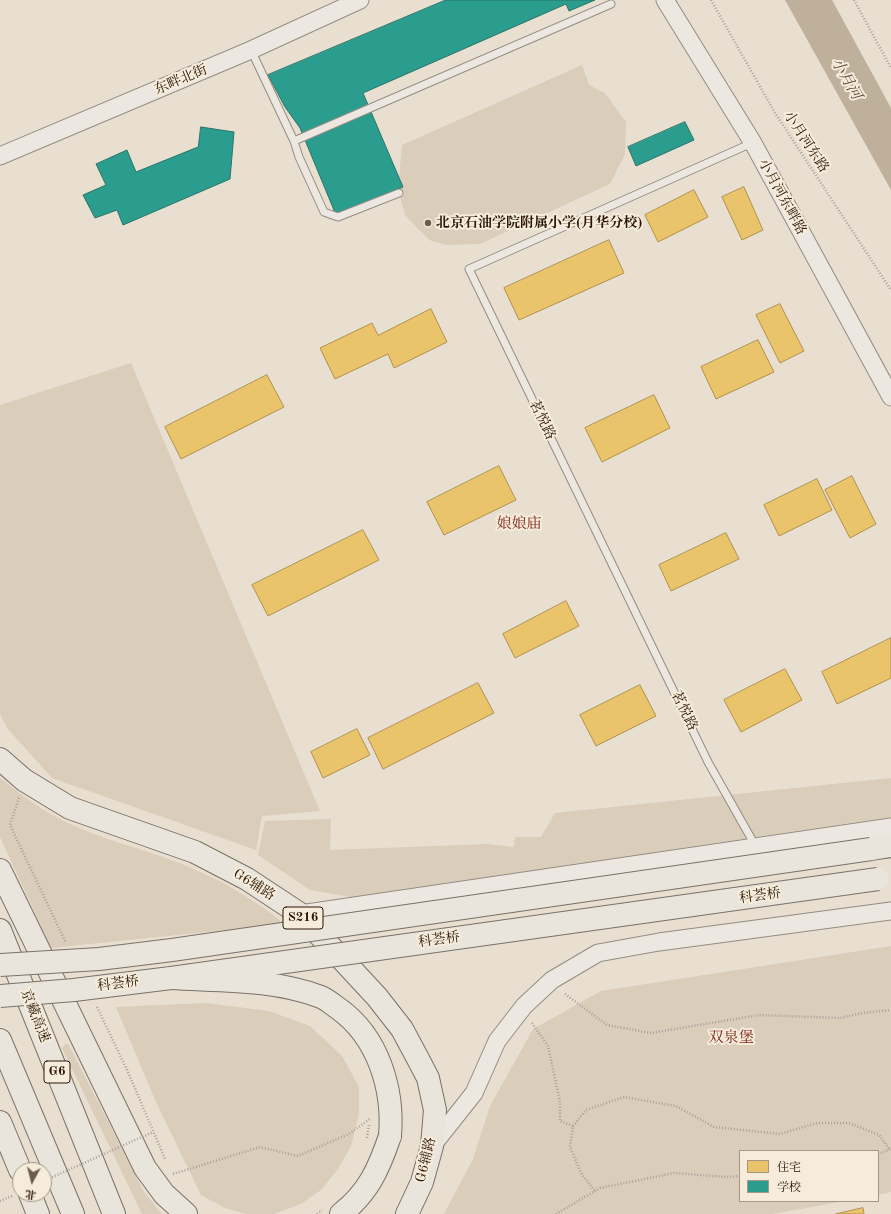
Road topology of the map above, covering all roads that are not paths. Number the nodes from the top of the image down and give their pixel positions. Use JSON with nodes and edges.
{"nodes":[{"id":1,"x":360,"y":0,"type":"edge"},
{"id":2,"x":665,"y":0,"type":"edge"},
{"id":3,"x":610,"y":4,"type":"dead end"},
{"id":4,"x":251,"y":50,"type":"junction"},
{"id":5,"x":294,"y":141,"type":"junction"},
{"id":6,"x":753,"y":143,"type":"junction"},
{"id":7,"x":0,"y":156,"type":"edge"},
{"id":8,"x":399,"y":193,"type":"dead end"},
{"id":9,"x":891,"y":397,"type":"edge"},
{"id":10,"x":0,"y":759,"type":"edge"},
{"id":11,"x":891,"y":827,"type":"edge"},
{"id":12,"x":756,"y":847,"type":"junction"},
{"id":13,"x":881,"y":847,"type":"edge"},
{"id":14,"x":0,"y":870,"type":"edge"},
{"id":15,"x":884,"y":878,"type":"edge"},
{"id":16,"x":891,"y":911,"type":"edge"},
{"id":17,"x":300,"y":914,"type":"junction"},
{"id":18,"x":0,"y":930,"type":"edge"},
{"id":19,"x":0,"y":965,"type":"edge"},
{"id":20,"x":171,"y":978,"type":"junction"},
{"id":21,"x":0,"y":996,"type":"edge"},
{"id":22,"x":0,"y":1040,"type":"edge"},
{"id":23,"x":0,"y":1122,"type":"edge"},
{"id":24,"x":432,"y":1146,"type":"junction"},
{"id":25,"x":17,"y":1162,"type":"edge"},
{"id":26,"x":33,"y":1202,"type":"edge"},
{"id":27,"x":38,"y":1214,"type":"edge"},
{"id":28,"x":73,"y":1214,"type":"edge"},
{"id":29,"x":114,"y":1214,"type":"edge"},
{"id":30,"x":186,"y":1214,"type":"edge"},
{"id":31,"x":341,"y":1214,"type":"edge"},
{"id":32,"x":407,"y":1214,"type":"edge"}],
"edges":[{"from":1,"to":4,"type":"street","name":"东畔北街"},
{"from":2,"to":6,"type":"street","name":"小月河东畔路"},
{"from":3,"to":5,"type":"lane"},
{"from":4,"to":5,"type":"lane"},
{"from":4,"to":7,"type":"street","name":"东畔北街"},
{"from":5,"to":8,"type":"lane"},
{"from":6,"to":9,"type":"street","name":"小月河东畔路"},
{"from":6,"to":12,"type":"lane","name":"茗悦路"},
{"from":10,"to":17,"type":"main road","name":"G6辅路","number":"S216"},
{"from":11,"to":12,"type":"street"},
{"from":12,"to":17,"type":"street"},
{"from":13,"to":19,"type":"main road","name":"科荟桥","bridge":true},
{"from":14,"to":30,"type":"main road"},
{"from":15,"to":20,"type":"main road","name":"科荟桥","bridge":true},
{"from":16,"to":24,"type":"street"},
{"from":17,"to":24,"type":"main road","name":"G6辅路","number":"S216"},
{"from":18,"to":29,"type":"main road","name":"京藏高速","number":"G6"},
{"from":20,"to":21,"type":"main road","name":"科荟桥","bridge":true},
{"from":20,"to":31,"type":"main road","bridge":true},
{"from":22,"to":28,"type":"main road"},
{"from":23,"to":25,"type":"main road"},
{"from":24,"to":32,"type":"main road","name":"G6辅路","number":"S216"},
{"from":26,"to":27,"type":"main road"}]}
